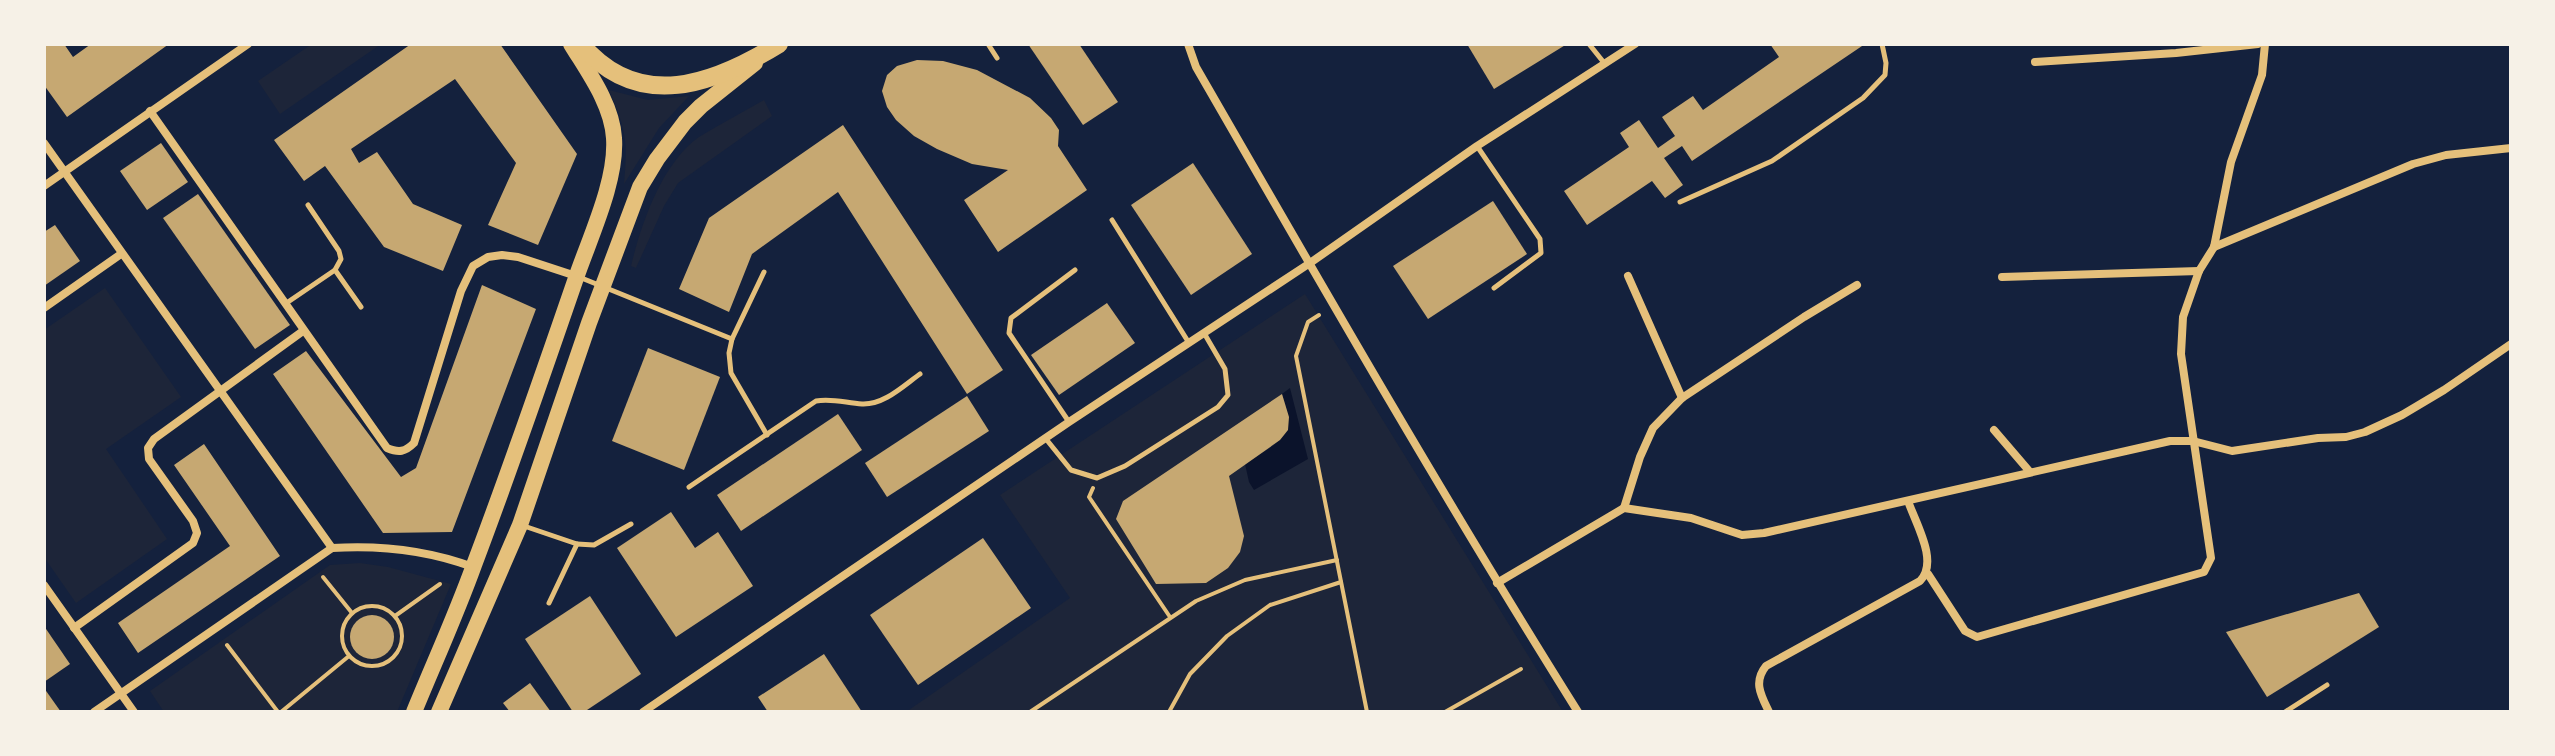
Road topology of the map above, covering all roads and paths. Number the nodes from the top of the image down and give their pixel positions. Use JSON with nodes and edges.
{"nodes":[{"id":1,"x":248,"y":44,"type":"edge"},
{"id":2,"x":571,"y":44,"type":"edge"},
{"id":3,"x":581,"y":44,"type":"edge"},
{"id":4,"x":779,"y":44,"type":"edge"},
{"id":5,"x":988,"y":44,"type":"edge"},
{"id":6,"x":1188,"y":44,"type":"edge"},
{"id":7,"x":1589,"y":44,"type":"edge"},
{"id":8,"x":1635,"y":44,"type":"edge"},
{"id":9,"x":1882,"y":44,"type":"edge"},
{"id":10,"x":2171,"y":44,"type":"edge"},
{"id":11,"x":2258,"y":44,"type":"edge"},
{"id":12,"x":2265,"y":44,"type":"edge"},
{"id":13,"x":2176,"y":53,"type":"junction"},
{"id":14,"x":997,"y":58,"type":"dead end"},
{"id":15,"x":2035,"y":62,"type":"dead end"},
{"id":16,"x":1605,"y":64,"type":"junction"},
{"id":17,"x":150,"y":111,"type":"junction"},
{"id":18,"x":44,"y":143,"type":"edge"},
{"id":19,"x":1477,"y":146,"type":"junction"},
{"id":20,"x":2511,"y":148,"type":"edge"},
{"id":21,"x":64,"y":172,"type":"junction"},
{"id":22,"x":44,"y":186,"type":"edge"},
{"id":23,"x":1680,"y":202,"type":"dead end"},
{"id":24,"x":308,"y":205,"type":"dead end"},
{"id":25,"x":1112,"y":220,"type":"dead end"},
{"id":26,"x":2214,"y":247,"type":"junction"},
{"id":27,"x":121,"y":254,"type":"junction"},
{"id":28,"x":1310,"y":263,"type":"junction"},
{"id":29,"x":335,"y":270,"type":"junction"},
{"id":30,"x":1075,"y":270,"type":"dead end"},
{"id":31,"x":2199,"y":271,"type":"junction"},
{"id":32,"x":764,"y":272,"type":"dead end"},
{"id":33,"x":576,"y":276,"type":"junction"},
{"id":34,"x":1628,"y":276,"type":"dead end"},
{"id":35,"x":2002,"y":277,"type":"dead end"},
{"id":36,"x":1857,"y":285,"type":"dead end"},
{"id":37,"x":603,"y":286,"type":"junction"},
{"id":38,"x":1494,"y":288,"type":"dead end"},
{"id":39,"x":284,"y":305,"type":"junction"},
{"id":40,"x":361,"y":307,"type":"dead end"},
{"id":41,"x":44,"y":308,"type":"edge"},
{"id":42,"x":1319,"y":315,"type":"dead end"},
{"id":43,"x":303,"y":331,"type":"junction"},
{"id":44,"x":1204,"y":333,"type":"junction"},
{"id":45,"x":732,"y":339,"type":"junction"},
{"id":46,"x":1189,"y":344,"type":"junction"},
{"id":47,"x":2511,"y":344,"type":"edge"},
{"id":48,"x":920,"y":374,"type":"dead end"},
{"id":49,"x":222,"y":391,"type":"junction"},
{"id":50,"x":1682,"y":398,"type":"junction"},
{"id":51,"x":1069,"y":422,"type":"junction"},
{"id":52,"x":1994,"y":430,"type":"dead end"},
{"id":53,"x":767,"y":435,"type":"junction"},
{"id":54,"x":1045,"y":438,"type":"junction"},
{"id":55,"x":2193,"y":441,"type":"junction"},
{"id":56,"x":2030,"y":472,"type":"junction"},
{"id":57,"x":1097,"y":478,"type":"junction"},
{"id":58,"x":689,"y":487,"type":"dead end"},
{"id":59,"x":1908,"y":501,"type":"junction"},
{"id":60,"x":1624,"y":508,"type":"junction"},
{"id":61,"x":631,"y":524,"type":"dead end"},
{"id":62,"x":520,"y":525,"type":"junction"},
{"id":63,"x":577,"y":544,"type":"junction"},
{"id":64,"x":332,"y":548,"type":"junction"},
{"id":65,"x":1337,"y":560,"type":"junction"},
{"id":66,"x":474,"y":567,"type":"junction"},
{"id":67,"x":1928,"y":574,"type":"junction"},
{"id":68,"x":323,"y":577,"type":"dead end"},
{"id":69,"x":1341,"y":582,"type":"junction"},
{"id":70,"x":1497,"y":583,"type":"junction"},
{"id":71,"x":440,"y":584,"type":"dead end"},
{"id":72,"x":44,"y":585,"type":"edge"},
{"id":73,"x":549,"y":603,"type":"dead end"},
{"id":74,"x":352,"y":613,"type":"junction"},
{"id":75,"x":395,"y":616,"type":"junction"},
{"id":76,"x":1171,"y":617,"type":"junction"},
{"id":77,"x":74,"y":628,"type":"junction"},
{"id":78,"x":227,"y":645,"type":"dead end"},
{"id":79,"x":349,"y":656,"type":"junction"},
{"id":80,"x":1521,"y":669,"type":"dead end"},
{"id":81,"x":2327,"y":685,"type":"dead end"},
{"id":82,"x":121,"y":693,"type":"junction"},
{"id":83,"x":94,"y":712,"type":"edge"},
{"id":84,"x":134,"y":712,"type":"edge"},
{"id":85,"x":279,"y":712,"type":"edge"},
{"id":86,"x":414,"y":712,"type":"edge"},
{"id":87,"x":439,"y":712,"type":"edge"},
{"id":88,"x":643,"y":712,"type":"edge"},
{"id":89,"x":1030,"y":712,"type":"edge"},
{"id":90,"x":1169,"y":712,"type":"edge"},
{"id":91,"x":1367,"y":712,"type":"edge"},
{"id":92,"x":1445,"y":712,"type":"edge"},
{"id":93,"x":1578,"y":712,"type":"edge"},
{"id":94,"x":1769,"y":712,"type":"edge"},
{"id":95,"x":2285,"y":712,"type":"edge"}],
"edges":[{"from":1,"to":17,"type":"street"},
{"from":2,"to":33,"type":"main road"},
{"from":3,"to":4,"type":"main road"},
{"from":4,"to":37,"type":"main road"},
{"from":5,"to":14,"type":"lane"},
{"from":6,"to":28,"type":"street"},
{"from":7,"to":16,"type":"lane"},
{"from":8,"to":16,"type":"street"},
{"from":9,"to":23,"type":"lane"},
{"from":10,"to":13,"type":"street"},
{"from":11,"to":13,"type":"street"},
{"from":12,"to":26,"type":"street"},
{"from":13,"to":15,"type":"street"},
{"from":16,"to":19,"type":"street"},
{"from":17,"to":21,"type":"street"},
{"from":17,"to":39,"type":"street"},
{"from":18,"to":21,"type":"street"},
{"from":19,"to":28,"type":"street"},
{"from":19,"to":38,"type":"lane"},
{"from":20,"to":26,"type":"street"},
{"from":21,"to":22,"type":"street"},
{"from":21,"to":27,"type":"street"},
{"from":24,"to":29,"type":"lane"},
{"from":25,"to":46,"type":"lane"},
{"from":26,"to":31,"type":"street"},
{"from":27,"to":41,"type":"street"},
{"from":27,"to":49,"type":"street"},
{"from":28,"to":44,"type":"street"},
{"from":28,"to":70,"type":"street"},
{"from":29,"to":39,"type":"lane"},
{"from":29,"to":40,"type":"lane"},
{"from":30,"to":51,"type":"lane"},
{"from":31,"to":35,"type":"street"},
{"from":31,"to":55,"type":"street"},
{"from":32,"to":45,"type":"lane"},
{"from":33,"to":37,"type":"lane"},
{"from":33,"to":43,"type":"street"},
{"from":33,"to":66,"type":"main road"},
{"from":34,"to":50,"type":"street"},
{"from":36,"to":50,"type":"street"},
{"from":37,"to":45,"type":"lane"},
{"from":37,"to":62,"type":"main road"},
{"from":39,"to":43,"type":"street"},
{"from":42,"to":65,"type":"path"},
{"from":43,"to":49,"type":"street"},
{"from":44,"to":46,"type":"street"},
{"from":44,"to":57,"type":"lane"},
{"from":45,"to":53,"type":"lane"},
{"from":46,"to":51,"type":"street"},
{"from":47,"to":55,"type":"street"},
{"from":48,"to":53,"type":"lane"},
{"from":49,"to":64,"type":"street"},
{"from":49,"to":77,"type":"street"},
{"from":50,"to":60,"type":"street"},
{"from":51,"to":54,"type":"street"},
{"from":52,"to":56,"type":"street"},
{"from":53,"to":58,"type":"lane"},
{"from":54,"to":57,"type":"lane"},
{"from":54,"to":88,"type":"street"},
{"from":55,"to":56,"type":"street"},
{"from":55,"to":67,"type":"street"},
{"from":56,"to":59,"type":"street"},
{"from":57,"to":76,"type":"path"},
{"from":59,"to":60,"type":"street"},
{"from":59,"to":67,"type":"street"},
{"from":60,"to":70,"type":"street"},
{"from":61,"to":63,"type":"lane"},
{"from":62,"to":63,"type":"lane"},
{"from":62,"to":87,"type":"main road"},
{"from":63,"to":73,"type":"lane"},
{"from":64,"to":66,"type":"street"},
{"from":64,"to":82,"type":"street"},
{"from":65,"to":69,"type":"path"},
{"from":65,"to":76,"type":"path"},
{"from":66,"to":86,"type":"main road"},
{"from":67,"to":94,"type":"street"},
{"from":68,"to":74,"type":"path"},
{"from":69,"to":90,"type":"path"},
{"from":69,"to":91,"type":"path"},
{"from":70,"to":93,"type":"street"},
{"from":71,"to":75,"type":"path"},
{"from":72,"to":77,"type":"street"},
{"from":74,"to":75,"type":"path"},
{"from":74,"to":79,"type":"path"},
{"from":75,"to":79,"type":"path"},
{"from":76,"to":89,"type":"path"},
{"from":77,"to":82,"type":"street"},
{"from":78,"to":85,"type":"path"},
{"from":79,"to":85,"type":"path"},
{"from":80,"to":92,"type":"path"},
{"from":81,"to":95,"type":"lane"},
{"from":82,"to":83,"type":"street"},
{"from":82,"to":84,"type":"street"}]}
